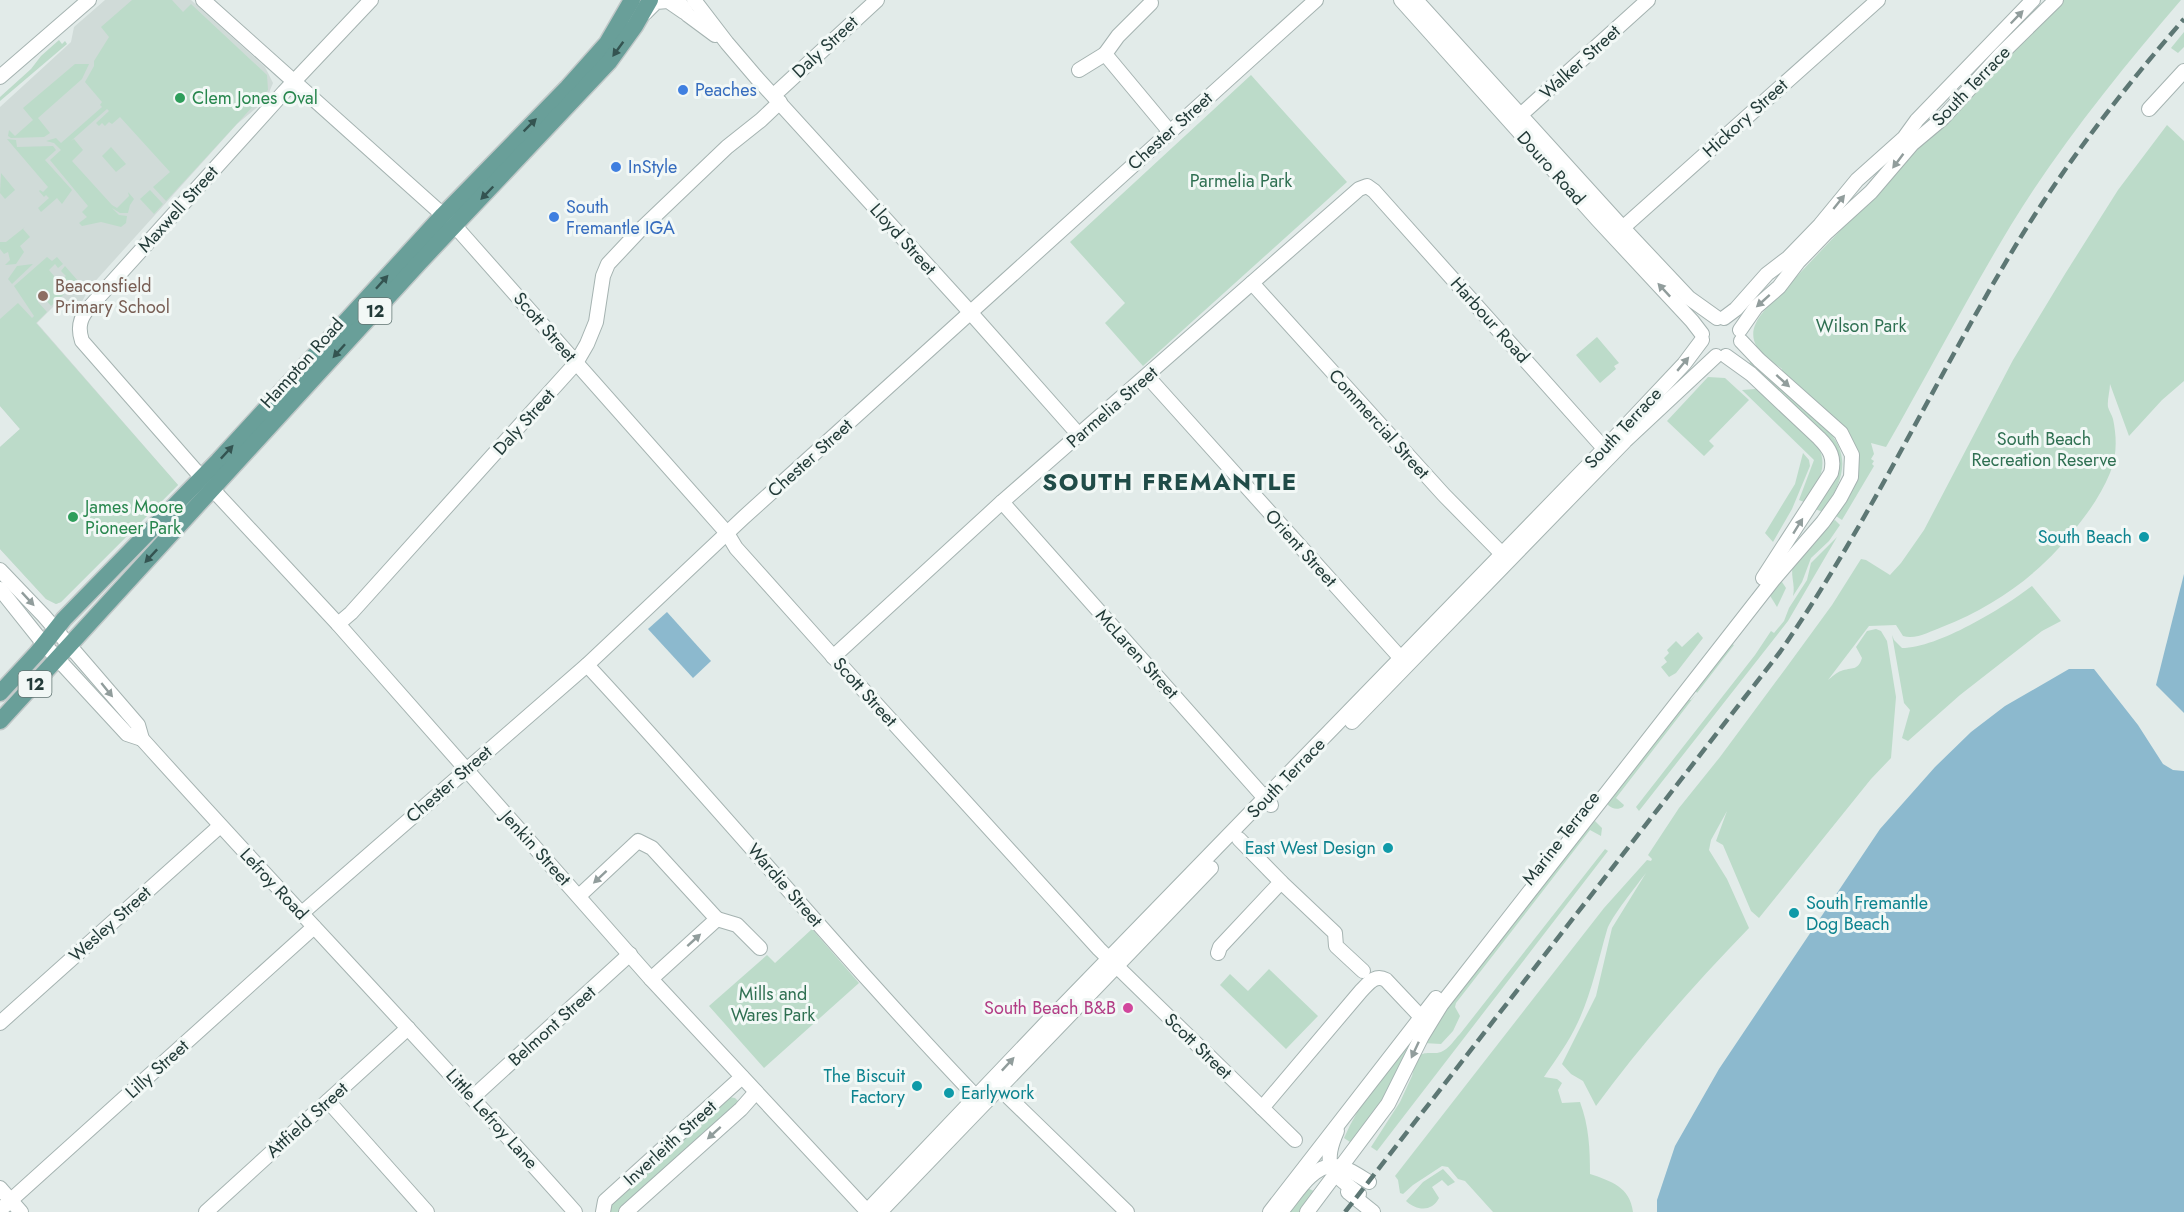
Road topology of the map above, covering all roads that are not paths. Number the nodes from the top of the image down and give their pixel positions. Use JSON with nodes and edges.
{"nodes":[{"id":1,"x":203,"y":0,"type":"edge"},
{"id":2,"x":371,"y":0,"type":"edge"},
{"id":3,"x":632,"y":0,"type":"edge"},
{"id":4,"x":650,"y":0,"type":"edge"},
{"id":5,"x":678,"y":0,"type":"edge"},
{"id":6,"x":694,"y":0,"type":"edge"},
{"id":7,"x":877,"y":0,"type":"edge"},
{"id":8,"x":1316,"y":0,"type":"edge"},
{"id":9,"x":1648,"y":0,"type":"edge"},
{"id":10,"x":1878,"y":0,"type":"edge"},
{"id":11,"x":2033,"y":0,"type":"edge"},
{"id":12,"x":2056,"y":0,"type":"edge"},
{"id":13,"x":1409,"y":1,"type":"edge"},
{"id":14,"x":84,"y":2,"type":"edge"},
{"id":15,"x":1151,"y":3,"type":"dead end"},
{"id":16,"x":688,"y":15,"type":"junction"},
{"id":17,"x":640,"y":17,"type":"junction"},
{"id":18,"x":727,"y":43,"type":"junction"},
{"id":19,"x":1105,"y":54,"type":"junction"},
{"id":20,"x":1079,"y":69,"type":"dead end"},
{"id":21,"x":2184,"y":71,"type":"edge"},
{"id":22,"x":0,"y":77,"type":"edge"},
{"id":23,"x":294,"y":81,"type":"junction"},
{"id":24,"x":777,"y":99,"type":"junction"},
{"id":25,"x":2149,"y":109,"type":"dead end"},
{"id":26,"x":1515,"y":120,"type":"junction"},
{"id":27,"x":1170,"y":132,"type":"junction"},
{"id":28,"x":1368,"y":186,"type":"joint"},
{"id":29,"x":449,"y":221,"type":"junction"},
{"id":30,"x":1618,"y":232,"type":"junction"},
{"id":31,"x":1252,"y":283,"type":"junction"},
{"id":32,"x":970,"y":312,"type":"junction"},
{"id":33,"x":1720,"y":318,"type":"junction"},
{"id":34,"x":1740,"y":336,"type":"junction"},
{"id":35,"x":1702,"y":337,"type":"junction"},
{"id":36,"x":1721,"y":356,"type":"junction"},
{"id":37,"x":576,"y":363,"type":"junction"},
{"id":38,"x":1147,"y":376,"type":"junction"},
{"id":39,"x":1079,"y":435,"type":"junction"},
{"id":40,"x":1608,"y":452,"type":"junction"},
{"id":41,"x":207,"y":483,"type":"junction"},
{"id":42,"x":1002,"y":502,"type":"junction"},
{"id":43,"x":727,"y":533,"type":"junction"},
{"id":44,"x":1506,"y":558,"type":"junction"},
{"id":45,"x":0,"y":570,"type":"edge"},
{"id":46,"x":0,"y":590,"type":"edge"},
{"id":47,"x":338,"y":624,"type":"junction"},
{"id":48,"x":55,"y":629,"type":"junction"},
{"id":49,"x":44,"y":643,"type":"junction"},
{"id":50,"x":64,"y":652,"type":"junction"},
{"id":51,"x":833,"y":657,"type":"junction"},
{"id":52,"x":1404,"y":661,"type":"junction"},
{"id":53,"x":587,"y":665,"type":"junction"},
{"id":54,"x":0,"y":693,"type":"edge"},
{"id":55,"x":0,"y":721,"type":"edge"},
{"id":56,"x":465,"y":770,"type":"junction"},
{"id":57,"x":1268,"y":802,"type":"junction"},
{"id":58,"x":1596,"y":805,"type":"junction"},
{"id":59,"x":220,"y":826,"type":"junction"},
{"id":60,"x":1239,"y":839,"type":"junction"},
{"id":61,"x":1281,"y":882,"type":"junction"},
{"id":62,"x":579,"y":896,"type":"junction"},
{"id":63,"x":302,"y":913,"type":"junction"},
{"id":64,"x":717,"y":919,"type":"junction"},
{"id":65,"x":314,"y":927,"type":"junction"},
{"id":66,"x":760,"y":948,"type":"dead end"},
{"id":67,"x":1218,"y":953,"type":"dead end"},
{"id":68,"x":630,"y":954,"type":"junction"},
{"id":69,"x":1114,"y":963,"type":"junction"},
{"id":70,"x":1363,"y":970,"type":"dead end"},
{"id":71,"x":651,"y":979,"type":"junction"},
{"id":72,"x":1421,"y":1017,"type":"junction"},
{"id":73,"x":0,"y":1023,"type":"edge"},
{"id":74,"x":408,"y":1028,"type":"junction"},
{"id":75,"x":742,"y":1077,"type":"junction"},
{"id":76,"x":996,"y":1085,"type":"junction"},
{"id":77,"x":756,"y":1092,"type":"junction"},
{"id":78,"x":473,"y":1097,"type":"junction"},
{"id":79,"x":328,"y":1101,"type":"junction"},
{"id":80,"x":980,"y":1101,"type":"junction"},
{"id":81,"x":1388,"y":1104,"type":"junction"},
{"id":82,"x":1262,"y":1108,"type":"junction"},
{"id":83,"x":1346,"y":1113,"type":"junction"},
{"id":84,"x":1295,"y":1140,"type":"dead end"},
{"id":85,"x":1336,"y":1170,"type":"junction"},
{"id":86,"x":0,"y":1188,"type":"edge"},
{"id":87,"x":1324,"y":1192,"type":"junction"},
{"id":88,"x":1359,"y":1194,"type":"dead end"},
{"id":89,"x":11,"y":1200,"type":"junction"},
{"id":90,"x":0,"y":1210,"type":"edge"},
{"id":91,"x":21,"y":1212,"type":"edge"},
{"id":92,"x":206,"y":1212,"type":"edge"},
{"id":93,"x":427,"y":1212,"type":"edge"},
{"id":94,"x":575,"y":1212,"type":"edge"},
{"id":95,"x":603,"y":1212,"type":"edge"},
{"id":96,"x":626,"y":1212,"type":"edge"},
{"id":97,"x":870,"y":1212,"type":"edge"},
{"id":98,"x":1127,"y":1212,"type":"edge"},
{"id":99,"x":1270,"y":1212,"type":"edge"},
{"id":100,"x":1281,"y":1212,"type":"edge"},
{"id":101,"x":1307,"y":1212,"type":"edge"},
{"id":102,"x":1373,"y":1212,"type":"edge"}],
"edges":[{"from":1,"to":23,"type":"street","name":"Scott Street"},
{"from":2,"to":23,"type":"street","name":"Maxwell Street"},
{"from":29,"to":3,"type":"main road","name":"Hampton Road","number":"12","one_way":true},
{"from":4,"to":17,"type":"main road","name":"Hampton Road","number":"12"},
{"from":5,"to":16,"type":"street"},
{"from":6,"to":18,"type":"street"},
{"from":7,"to":24,"type":"street","name":"Daly Street"},
{"from":8,"to":27,"type":"street","name":"Chester Street"},
{"from":9,"to":26,"type":"street","name":"Walker Street"},
{"from":10,"to":30,"type":"street","name":"Hickory Street"},
{"from":33,"to":11,"type":"street","name":"South Terrace","one_way":true},
{"from":12,"to":34,"type":"street","name":"South Terrace","one_way":true},
{"from":13,"to":26,"type":"street","name":"Douro Road"},
{"from":14,"to":22,"type":"street"},
{"from":15,"to":19,"type":"street"},
{"from":16,"to":17,"type":"street"},
{"from":16,"to":18,"type":"street"},
{"from":17,"to":29,"type":"main road","name":"Hampton Road","number":"12","one_way":true},
{"from":18,"to":24,"type":"street","name":"Lloyd Street"},
{"from":19,"to":20,"type":"street"},
{"from":19,"to":27,"type":"street"},
{"from":21,"to":25,"type":"street"},
{"from":23,"to":29,"type":"street","name":"Scott Street"},
{"from":23,"to":41,"type":"street","name":"Maxwell Street"},
{"from":24,"to":32,"type":"street","name":"Lloyd Street"},
{"from":24,"to":37,"type":"street","name":"Daly Street"},
{"from":26,"to":30,"type":"street","name":"Douro Road"},
{"from":27,"to":32,"type":"street","name":"Chester Street"},
{"from":28,"to":31,"type":"street","name":"Parmelia Street"},
{"from":28,"to":40,"type":"street","name":"Harbour Road"},
{"from":29,"to":37,"type":"street","name":"Scott Street"},
{"from":29,"to":41,"type":"main road","name":"Hampton Road","number":"12"},
{"from":30,"to":33,"type":"street","name":"Douro Road"},
{"from":35,"to":30,"type":"street","name":"Douro Road","one_way":true},
{"from":31,"to":38,"type":"street","name":"Parmelia Street"},
{"from":31,"to":44,"type":"street","name":"Commercial Street"},
{"from":32,"to":39,"type":"street","name":"Lloyd Street"},
{"from":32,"to":43,"type":"street","name":"Chester Street"},
{"from":33,"to":34,"type":"street"},
{"from":33,"to":35,"type":"street"},
{"from":34,"to":36,"type":"street"},
{"from":34,"to":58,"type":"street","name":"Marine Terrace","one_way":true},
{"from":35,"to":36,"type":"street"},
{"from":40,"to":35,"type":"street","name":"South Terrace","one_way":true},
{"from":36,"to":40,"type":"street","name":"South Terrace"},
{"from":58,"to":36,"type":"street","name":"Marine Terrace","one_way":true},
{"from":37,"to":43,"type":"street","name":"Scott Street"},
{"from":37,"to":47,"type":"street","name":"Daly Street"},
{"from":38,"to":39,"type":"street","name":"Parmelia Street"},
{"from":38,"to":52,"type":"street","name":"Orient Street"},
{"from":39,"to":42,"type":"street","name":"Parmelia Street"},
{"from":40,"to":44,"type":"street","name":"South Terrace"},
{"from":41,"to":47,"type":"street","name":"Jenkin Street"},
{"from":41,"to":48,"type":"main road","name":"Hampton Road","number":"12"},
{"from":41,"to":50,"type":"main road","name":"Hampton Road","number":"12","one_way":true},
{"from":42,"to":51,"type":"street","name":"Parmelia Street"},
{"from":42,"to":57,"type":"street","name":"McLaren Street"},
{"from":43,"to":51,"type":"street","name":"Scott Street"},
{"from":43,"to":53,"type":"street","name":"Chester Street"},
{"from":44,"to":52,"type":"street","name":"South Terrace"},
{"from":45,"to":48,"type":"street","name":"Lefroy Road","one_way":true},
{"from":46,"to":49,"type":"street","name":"Lefroy Road"},
{"from":47,"to":56,"type":"street","name":"Jenkin Street"},
{"from":48,"to":49,"type":"main road","name":"Hampton Road","number":"12"},
{"from":48,"to":50,"type":"street","name":"Lefroy Road"},
{"from":49,"to":50,"type":"street","name":"Lefroy Road"},
{"from":49,"to":54,"type":"main road","name":"Hampton Road","number":"12"},
{"from":50,"to":55,"type":"main road","name":"Hampton Road","number":"12"},
{"from":50,"to":59,"type":"street","name":"Lefroy Road"},
{"from":51,"to":69,"type":"street","name":"Scott Street"},
{"from":52,"to":57,"type":"street","name":"South Terrace"},
{"from":53,"to":56,"type":"street","name":"Chester Street"},
{"from":53,"to":80,"type":"street","name":"Wardie Street"},
{"from":56,"to":62,"type":"street","name":"Jenkin Street"},
{"from":56,"to":63,"type":"street","name":"Chester Street"},
{"from":57,"to":60,"type":"street","name":"South Terrace"},
{"from":57,"to":69,"type":"street","name":"South Terrace"},
{"from":58,"to":72,"type":"street","name":"Marine Terrace"},
{"from":58,"to":81,"type":"street","name":"Marine Terrace","one_way":true},
{"from":59,"to":63,"type":"street","name":"Lefroy Road"},
{"from":59,"to":73,"type":"street","name":"Wesley Street"},
{"from":60,"to":61,"type":"street"},
{"from":60,"to":69,"type":"street","name":"South Terrace"},
{"from":61,"to":67,"type":"street"},
{"from":61,"to":70,"type":"street"},
{"from":64,"to":62,"type":"street","one_way":true},
{"from":62,"to":68,"type":"street","name":"Jenkin Street"},
{"from":63,"to":65,"type":"street","name":"Lefroy Road"},
{"from":64,"to":66,"type":"street"},
{"from":71,"to":64,"type":"street","one_way":true},
{"from":65,"to":74,"type":"street","name":"Lefroy Road"},
{"from":65,"to":89,"type":"street","name":"Lilly Street"},
{"from":68,"to":71,"type":"street","name":"Jenkin Street"},
{"from":68,"to":78,"type":"street","name":"Belmont Street"},
{"from":69,"to":76,"type":"street","name":"South Terrace"},
{"from":69,"to":82,"type":"street","name":"Scott Street"},
{"from":71,"to":75,"type":"street","name":"Jenkin Street"},
{"from":72,"to":82,"type":"street"},
{"from":72,"to":83,"type":"street","name":"Marine Terrace"},
{"from":74,"to":78,"type":"street","name":"Little Lefroy Lane"},
{"from":74,"to":79,"type":"street","name":"Attfield Street"},
{"from":75,"to":77,"type":"street","name":"Jenkin Street"},
{"from":75,"to":95,"type":"street","name":"Inverleith Street"},
{"from":76,"to":80,"type":"street","name":"South Terrace"},
{"from":76,"to":98,"type":"street"},
{"from":77,"to":96,"type":"street","name":"Inverleith Street","one_way":true},
{"from":77,"to":97,"type":"street","name":"Jenkin Street"},
{"from":78,"to":94,"type":"street","name":"Little Lefroy Lane"},
{"from":79,"to":92,"type":"street","name":"Attfield Street"},
{"from":79,"to":93,"type":"street"},
{"from":80,"to":97,"type":"street","name":"South Terrace"},
{"from":81,"to":85,"type":"street","name":"Marine Terrace"},
{"from":81,"to":85,"type":"street"},
{"from":82,"to":84,"type":"street","name":"Scott Street"},
{"from":83,"to":85,"type":"street"},
{"from":83,"to":99,"type":"street","name":"Marine Terrace"},
{"from":85,"to":87,"type":"street","name":"Marine Terrace"},
{"from":85,"to":88,"type":"street"},
{"from":85,"to":100,"type":"street"},
{"from":86,"to":89,"type":"street"},
{"from":87,"to":101,"type":"street","name":"Marine Terrace"},
{"from":87,"to":102,"type":"street"},
{"from":89,"to":90,"type":"street","name":"Lilly Street"},
{"from":89,"to":91,"type":"street"}]}
